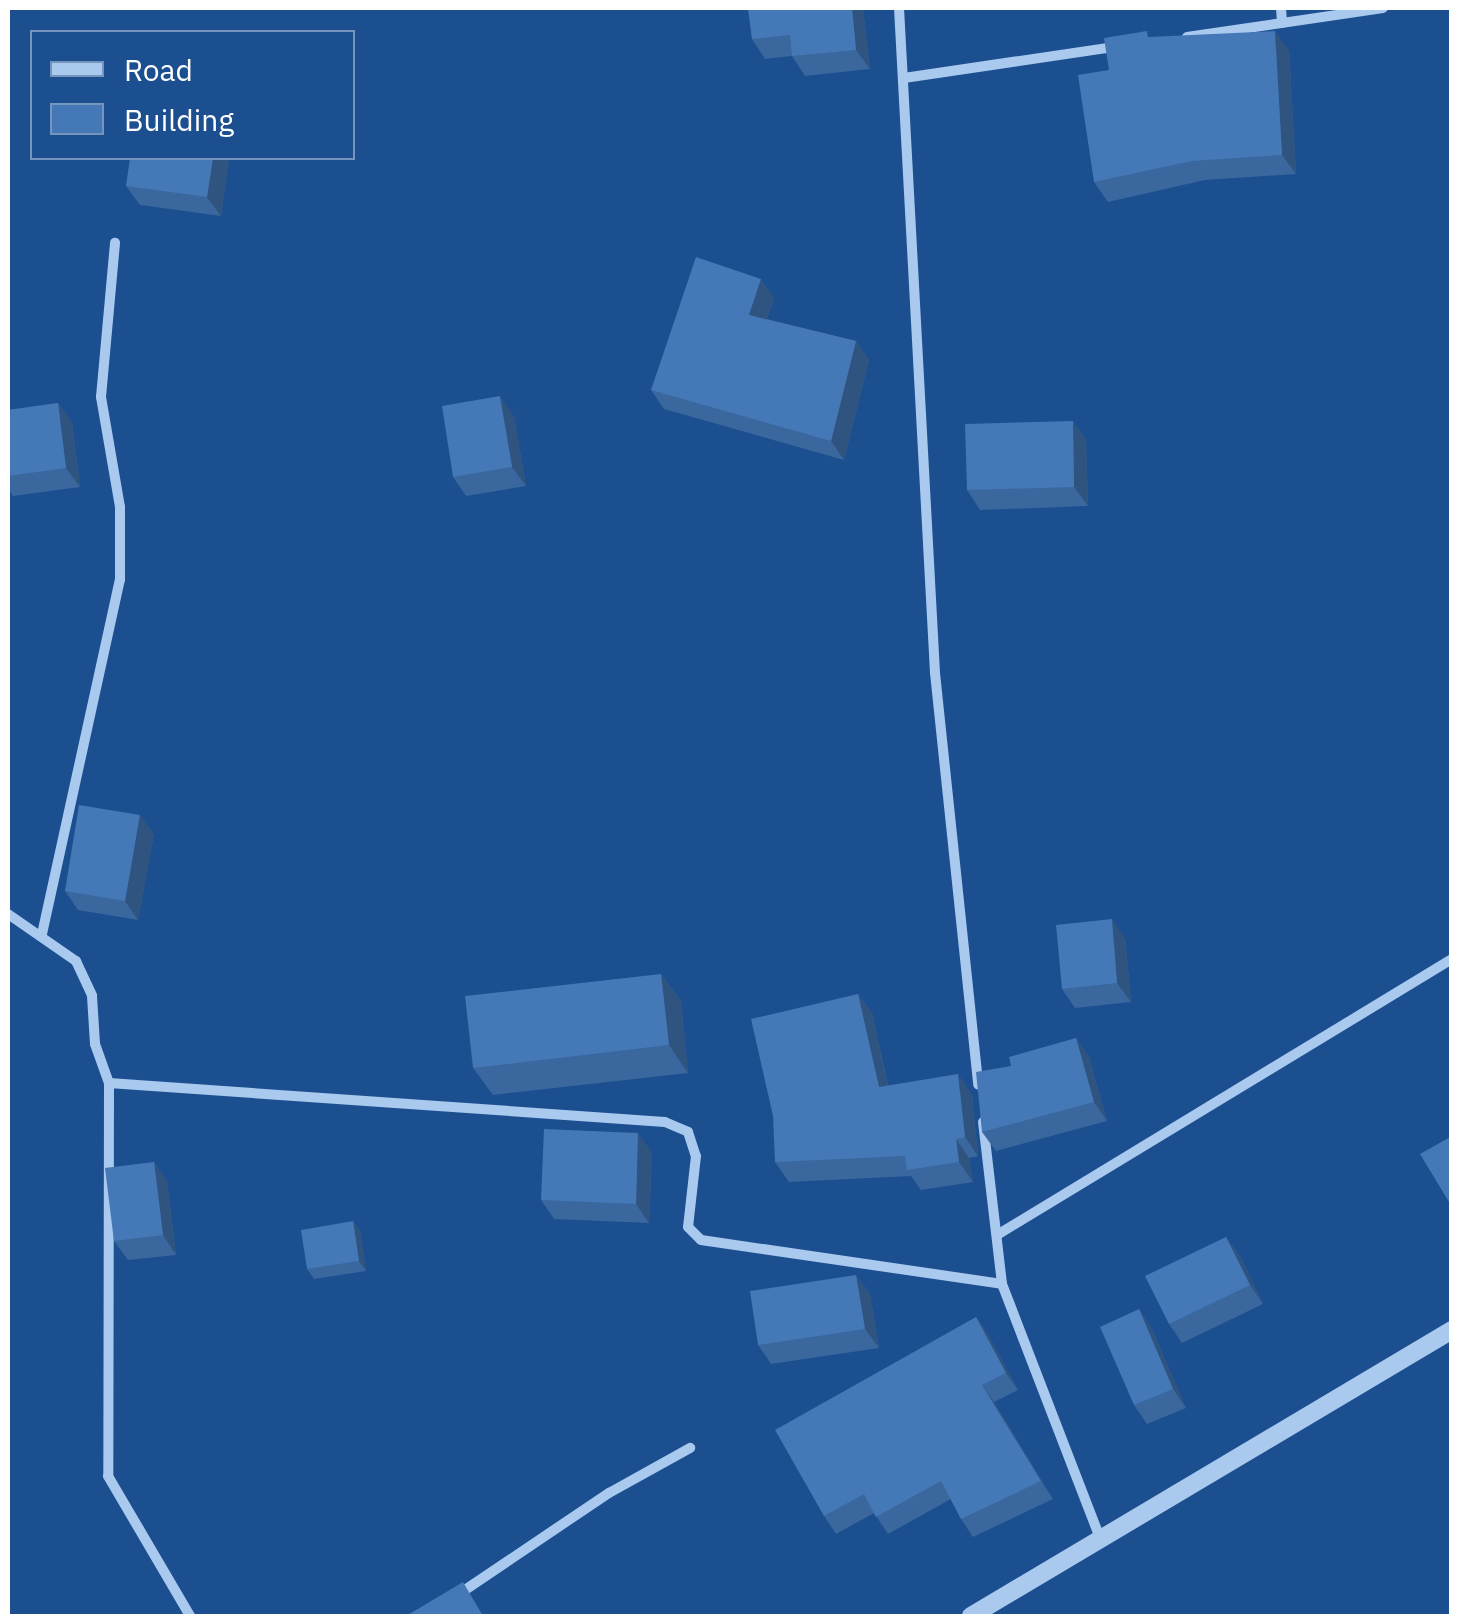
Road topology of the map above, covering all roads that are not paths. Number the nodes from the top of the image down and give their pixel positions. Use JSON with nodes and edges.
{"nodes":[{"id":1,"x":899,"y":8,"type":"edge"},
{"id":2,"x":1281,"y":8,"type":"edge"},
{"id":3,"x":1384,"y":8,"type":"edge"},
{"id":4,"x":1282,"y":22,"type":"junction"},
{"id":5,"x":1169,"y":39,"type":"edge"},
{"id":6,"x":1131,"y":45,"type":"edge"},
{"id":7,"x":904,"y":78,"type":"junction"},
{"id":8,"x":115,"y":243,"type":"dead end"},
{"id":9,"x":8,"y":914,"type":"edge"},
{"id":10,"x":42,"y":934,"type":"junction"},
{"id":11,"x":1452,"y":959,"type":"edge"},
{"id":12,"x":109,"y":1083,"type":"junction"},
{"id":13,"x":997,"y":1235,"type":"junction"},
{"id":14,"x":1002,"y":1284,"type":"junction"},
{"id":15,"x":1452,"y":1330,"type":"edge"},
{"id":16,"x":690,"y":1448,"type":"dead end"},
{"id":17,"x":1101,"y":1541,"type":"junction"},
{"id":18,"x":440,"y":1606,"type":"edge"},
{"id":19,"x":190,"y":1616,"type":"edge"},
{"id":20,"x":972,"y":1616,"type":"edge"}],
"edges":[{"from":1,"to":7,"type":"street"},
{"from":2,"to":4,"type":"street"},
{"from":3,"to":4,"type":"street"},
{"from":4,"to":5,"type":"street"},
{"from":6,"to":7,"type":"street"},
{"from":7,"to":13,"type":"street"},
{"from":8,"to":10,"type":"street"},
{"from":9,"to":10,"type":"street"},
{"from":10,"to":12,"type":"street"},
{"from":11,"to":13,"type":"street"},
{"from":12,"to":14,"type":"street"},
{"from":12,"to":19,"type":"street"},
{"from":13,"to":14,"type":"street"},
{"from":14,"to":17,"type":"street"},
{"from":15,"to":17,"type":"street"},
{"from":16,"to":18,"type":"street"},
{"from":17,"to":20,"type":"street"}]}
